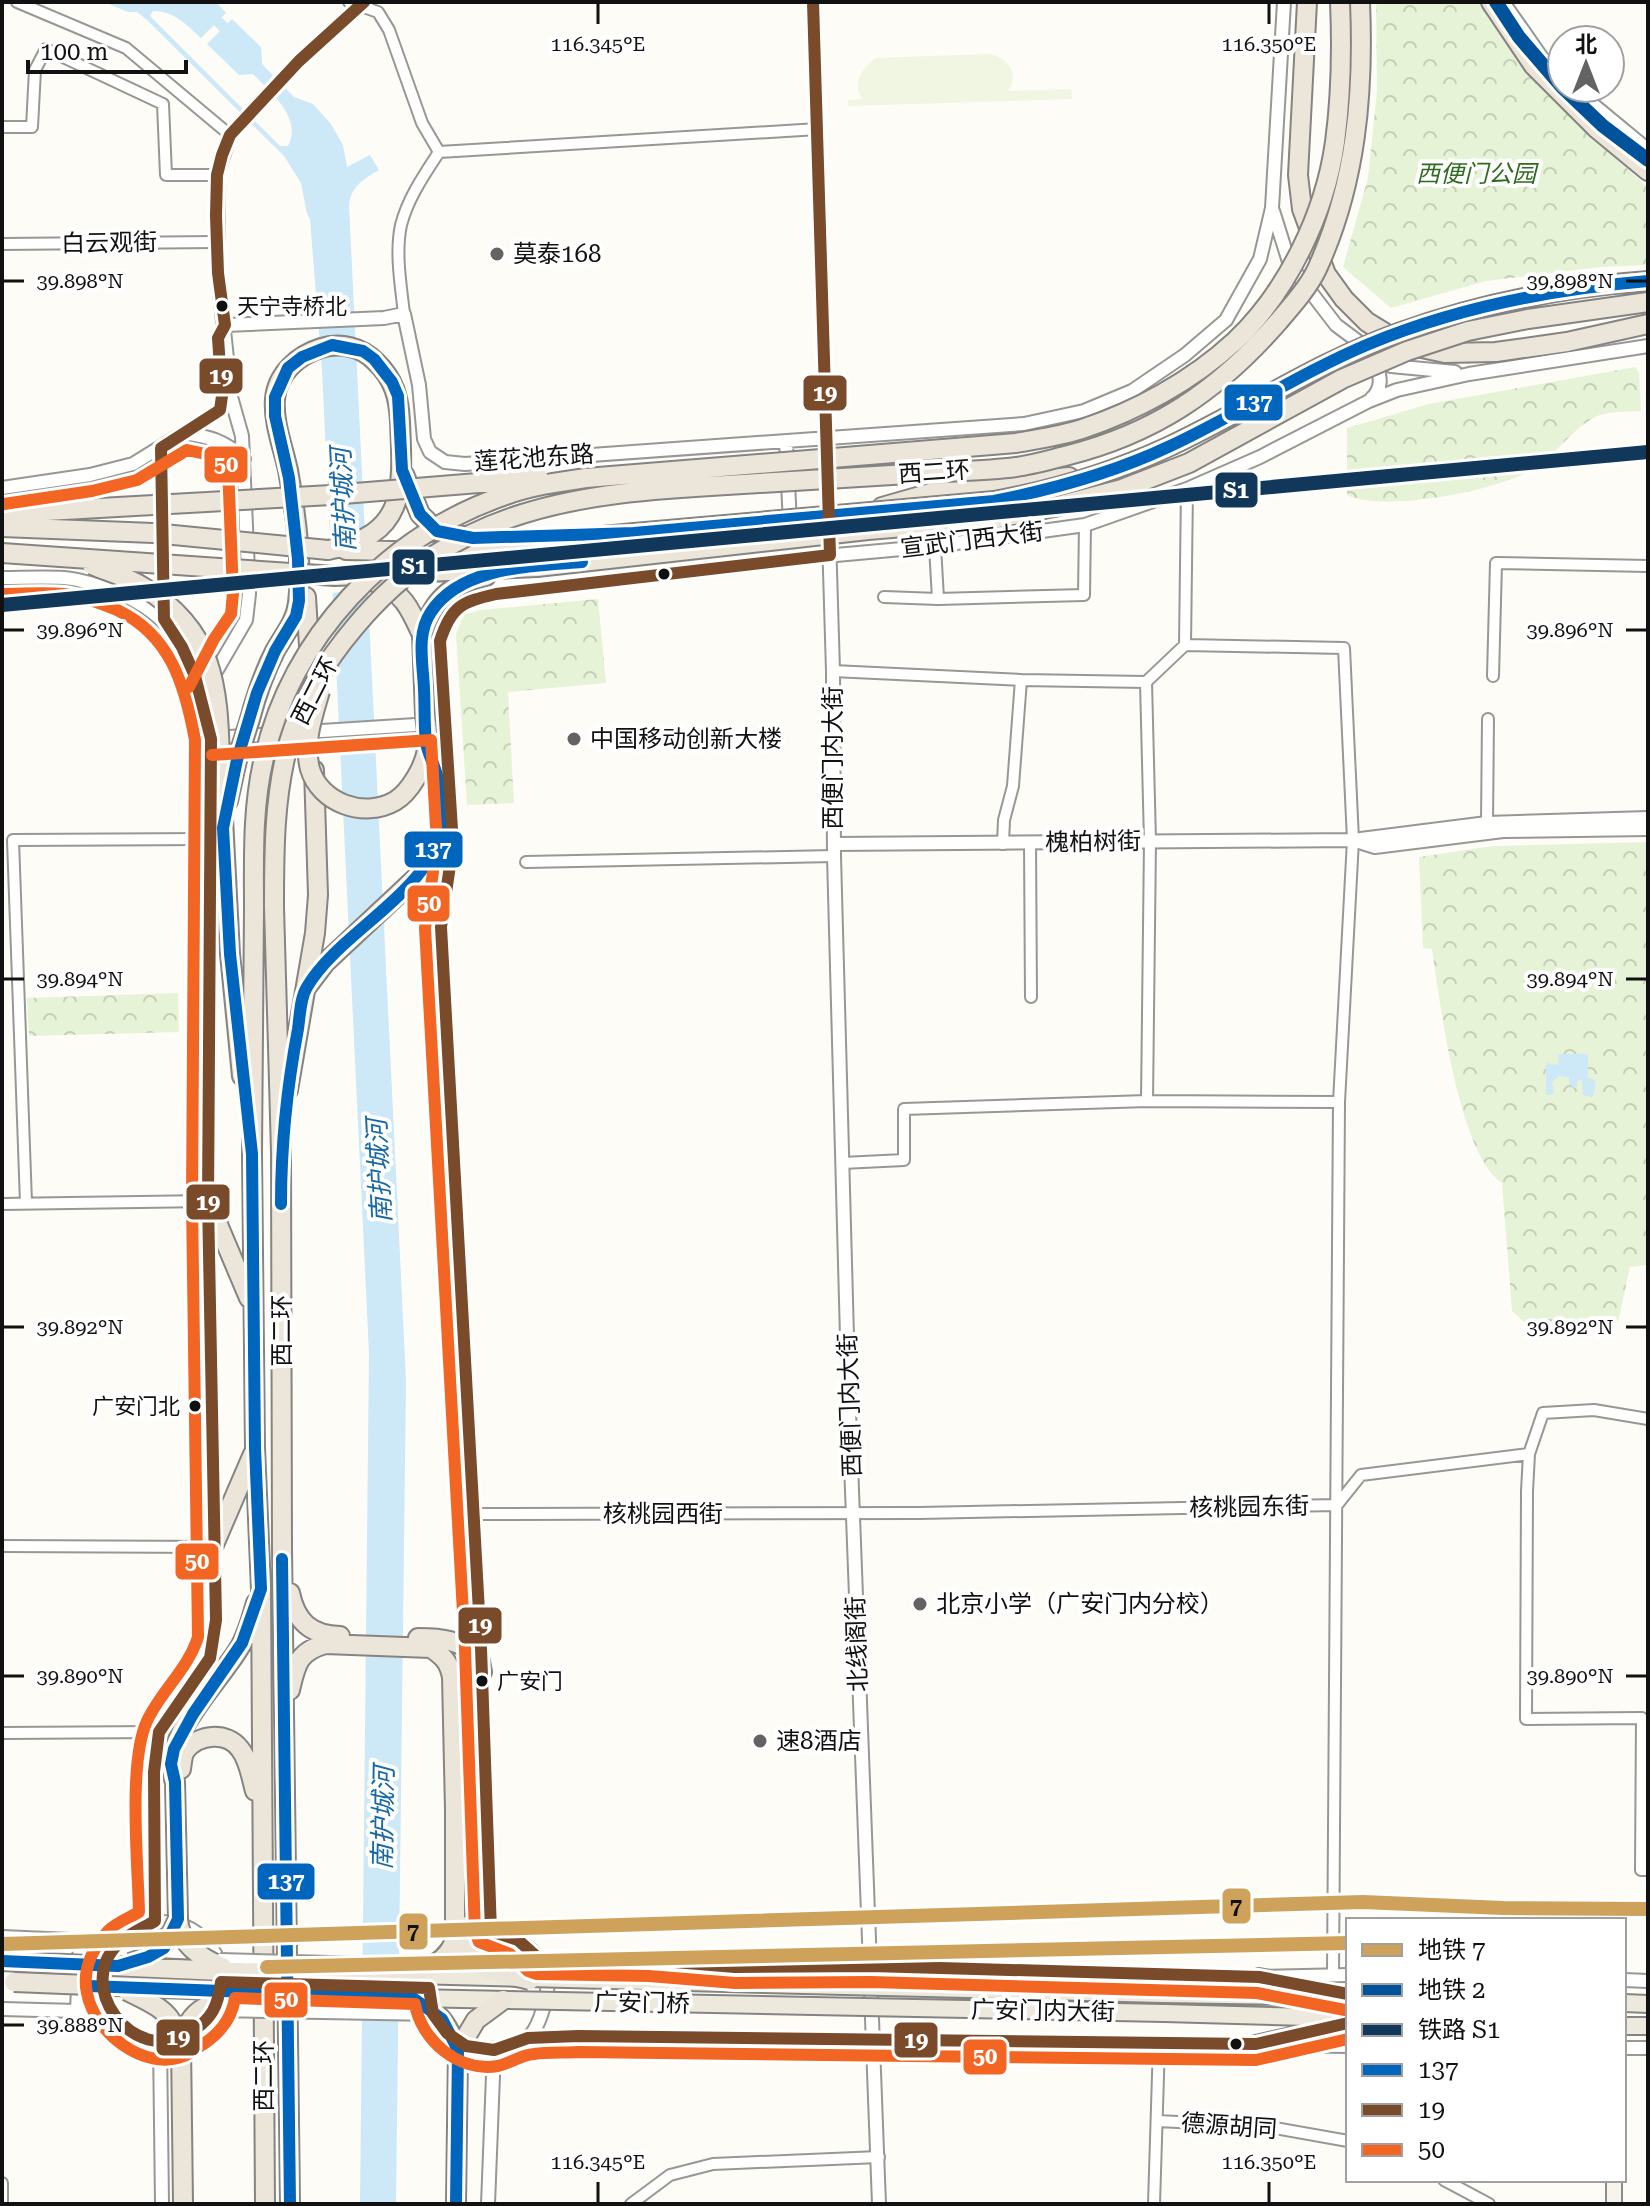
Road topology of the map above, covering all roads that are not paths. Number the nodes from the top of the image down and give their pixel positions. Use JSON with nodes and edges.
{"nodes":[{"id":1,"x":17,"y":2,"type":"edge"},
{"id":2,"x":813,"y":2,"type":"edge"},
{"id":3,"x":1284,"y":2,"type":"edge"},
{"id":4,"x":1307,"y":2,"type":"edge"},
{"id":5,"x":1340,"y":2,"type":"edge"},
{"id":6,"x":1360,"y":2,"type":"edge"},
{"id":7,"x":1491,"y":2,"type":"edge"},
{"id":8,"x":1503,"y":2,"type":"edge"},
{"id":9,"x":358,"y":3,"type":"edge"},
{"id":10,"x":1546,"y":64,"type":"edge"},
{"id":11,"x":1592,"y":104,"type":"edge"},
{"id":12,"x":2,"y":127,"type":"edge"},
{"id":13,"x":818,"y":129,"type":"junction"},
{"id":14,"x":230,"y":135,"type":"junction"},
{"id":15,"x":1648,"y":150,"type":"edge"},
{"id":16,"x":439,"y":152,"type":"junction"},
{"id":17,"x":1648,"y":171,"type":"edge"},
{"id":18,"x":217,"y":175,"type":"junction"},
{"id":19,"x":1272,"y":208,"type":"junction"},
{"id":20,"x":216,"y":242,"type":"junction"},
{"id":21,"x":2,"y":244,"type":"edge"},
{"id":22,"x":1648,"y":281,"type":"edge"},
{"id":23,"x":1648,"y":302,"type":"edge"},
{"id":24,"x":404,"y":314,"type":"junction"},
{"id":25,"x":1648,"y":324,"type":"edge"},
{"id":26,"x":225,"y":325,"type":"junction"},
{"id":27,"x":1648,"y":346,"type":"edge"},
{"id":28,"x":1373,"y":353,"type":"junction"},
{"id":29,"x":1469,"y":374,"type":"junction"},
{"id":30,"x":1369,"y":401,"type":"junction"},
{"id":31,"x":184,"y":433,"type":"junction"},
{"id":32,"x":827,"y":438,"type":"junction"},
{"id":33,"x":786,"y":441,"type":"junction"},
{"id":34,"x":161,"y":448,"type":"junction"},
{"id":35,"x":675,"y":448,"type":"joint"},
{"id":36,"x":244,"y":459,"type":"junction"},
{"id":37,"x":586,"y":478,"type":"junction"},
{"id":38,"x":2,"y":488,"type":"edge"},
{"id":39,"x":1187,"y":489,"type":"junction"},
{"id":40,"x":406,"y":498,"type":"junction"},
{"id":41,"x":2,"y":520,"type":"edge"},
{"id":42,"x":1085,"y":525,"type":"junction"},
{"id":43,"x":2,"y":527,"type":"edge"},
{"id":44,"x":634,"y":533,"type":"junction"},
{"id":45,"x":935,"y":546,"type":"junction"},
{"id":46,"x":328,"y":550,"type":"junction"},
{"id":47,"x":2,"y":553,"type":"edge"},
{"id":48,"x":830,"y":555,"type":"junction"},
{"id":49,"x":74,"y":558,"type":"junction"},
{"id":50,"x":298,"y":559,"type":"junction"},
{"id":51,"x":792,"y":559,"type":"junction"},
{"id":52,"x":1648,"y":566,"type":"edge"},
{"id":53,"x":537,"y":567,"type":"junction"},
{"id":54,"x":335,"y":576,"type":"junction"},
{"id":55,"x":2,"y":578,"type":"edge"},
{"id":56,"x":884,"y":597,"type":"dead end"},
{"id":57,"x":938,"y":599,"type":"junction"},
{"id":58,"x":164,"y":619,"type":"junction"},
{"id":59,"x":422,"y":635,"type":"junction"},
{"id":60,"x":1185,"y":645,"type":"junction"},
{"id":61,"x":228,"y":646,"type":"junction"},
{"id":62,"x":185,"y":649,"type":"junction"},
{"id":63,"x":327,"y":665,"type":"junction"},
{"id":64,"x":833,"y":671,"type":"junction"},
{"id":65,"x":1493,"y":676,"type":"dead end"},
{"id":66,"x":1021,"y":680,"type":"junction"},
{"id":67,"x":1146,"y":682,"type":"junction"},
{"id":68,"x":203,"y":694,"type":"junction"},
{"id":69,"x":1488,"y":719,"type":"dead end"},
{"id":70,"x":446,"y":723,"type":"junction"},
{"id":71,"x":317,"y":727,"type":"junction"},
{"id":72,"x":211,"y":739,"type":"junction"},
{"id":73,"x":427,"y":750,"type":"junction"},
{"id":74,"x":228,"y":760,"type":"junction"},
{"id":75,"x":1648,"y":818,"type":"edge"},
{"id":76,"x":1487,"y":823,"type":"junction"},
{"id":77,"x":1648,"y":829,"type":"edge"},
{"id":78,"x":216,"y":833,"type":"junction"},
{"id":79,"x":1353,"y":840,"type":"junction"},
{"id":80,"x":1150,"y":841,"type":"junction"},
{"id":81,"x":1030,"y":842,"type":"junction"},
{"id":82,"x":1003,"y":844,"type":"junction"},
{"id":83,"x":834,"y":850,"type":"junction"},
{"id":84,"x":526,"y":862,"type":"dead end"},
{"id":85,"x":305,"y":990,"type":"junction"},
{"id":86,"x":1031,"y":997,"type":"dead end"},
{"id":87,"x":1147,"y":1101,"type":"junction"},
{"id":88,"x":1339,"y":1102,"type":"junction"},
{"id":89,"x":281,"y":1152,"type":"junction"},
{"id":90,"x":252,"y":1154,"type":"junction"},
{"id":91,"x":842,"y":1163,"type":"junction"},
{"id":92,"x":208,"y":1201,"type":"junction"},
{"id":93,"x":26,"y":1203,"type":"junction"},
{"id":94,"x":2,"y":1204,"type":"edge"},
{"id":95,"x":253,"y":1309,"type":"junction"},
{"id":96,"x":1648,"y":1419,"type":"edge"},
{"id":97,"x":255,"y":1448,"type":"junction"},
{"id":98,"x":1529,"y":1454,"type":"junction"},
{"id":99,"x":1337,"y":1505,"type":"junction"},
{"id":100,"x":853,"y":1513,"type":"junction"},
{"id":101,"x":473,"y":1514,"type":"junction"},
{"id":102,"x":2,"y":1546,"type":"edge"},
{"id":103,"x":213,"y":1547,"type":"junction"},
{"id":104,"x":282,"y":1547,"type":"junction"},
{"id":105,"x":261,"y":1589,"type":"junction"},
{"id":106,"x":348,"y":1641,"type":"junction"},
{"id":107,"x":433,"y":1641,"type":"junction"},
{"id":108,"x":482,"y":1672,"type":"junction"},
{"id":109,"x":159,"y":1732,"type":"junction"},
{"id":110,"x":2,"y":1733,"type":"edge"},
{"id":111,"x":285,"y":1744,"type":"junction"},
{"id":112,"x":175,"y":1782,"type":"junction"},
{"id":113,"x":458,"y":1808,"type":"junction"},
{"id":114,"x":262,"y":1816,"type":"junction"},
{"id":115,"x":1648,"y":1870,"type":"edge"},
{"id":116,"x":178,"y":1919,"type":"junction"},
{"id":117,"x":155,"y":1921,"type":"junction"},
{"id":118,"x":491,"y":1931,"type":"junction"},
{"id":119,"x":2,"y":1937,"type":"edge"},
{"id":120,"x":80,"y":1941,"type":"junction"},
{"id":121,"x":117,"y":1942,"type":"junction"},
{"id":122,"x":538,"y":1958,"type":"junction"},
{"id":123,"x":11,"y":1962,"type":"edge"},
{"id":124,"x":118,"y":1966,"type":"junction"},
{"id":125,"x":434,"y":1966,"type":"junction"},
{"id":126,"x":871,"y":1966,"type":"junction"},
{"id":127,"x":403,"y":1974,"type":"junction"},
{"id":128,"x":1333,"y":1975,"type":"junction"},
{"id":129,"x":1346,"y":1975,"type":"edge"},
{"id":130,"x":227,"y":1977,"type":"junction"},
{"id":131,"x":1259,"y":1977,"type":"junction"},
{"id":132,"x":530,"y":1980,"type":"junction"},
{"id":133,"x":1626,"y":1980,"type":"edge"},
{"id":134,"x":1648,"y":1981,"type":"edge"},
{"id":135,"x":8,"y":1982,"type":"edge"},
{"id":136,"x":120,"y":1988,"type":"junction"},
{"id":137,"x":421,"y":1993,"type":"junction"},
{"id":138,"x":1346,"y":1995,"type":"edge"},
{"id":139,"x":1346,"y":1995,"type":"edge"},
{"id":140,"x":503,"y":2000,"type":"junction"},
{"id":141,"x":1626,"y":2003,"type":"edge"},
{"id":142,"x":738,"y":2004,"type":"joint"},
{"id":143,"x":1648,"y":2004,"type":"edge"},
{"id":144,"x":2,"y":2009,"type":"edge"},
{"id":145,"x":216,"y":2010,"type":"junction"},
{"id":146,"x":77,"y":2011,"type":"junction"},
{"id":147,"x":433,"y":2014,"type":"junction"},
{"id":148,"x":115,"y":2020,"type":"junction"},
{"id":149,"x":1346,"y":2021,"type":"edge"},
{"id":150,"x":1346,"y":2022,"type":"edge"},
{"id":151,"x":1626,"y":2026,"type":"edge"},
{"id":152,"x":1648,"y":2026,"type":"edge"},
{"id":153,"x":528,"y":2038,"type":"junction"},
{"id":154,"x":873,"y":2040,"type":"junction"},
{"id":155,"x":160,"y":2042,"type":"junction"},
{"id":156,"x":1159,"y":2043,"type":"junction"},
{"id":157,"x":181,"y":2044,"type":"junction"},
{"id":158,"x":1256,"y":2044,"type":"junction"},
{"id":159,"x":1346,"y":2046,"type":"edge"},
{"id":160,"x":1626,"y":2048,"type":"edge"},
{"id":161,"x":1648,"y":2048,"type":"edge"},
{"id":162,"x":458,"y":2050,"type":"junction"},
{"id":163,"x":494,"y":2050,"type":"junction"},
{"id":164,"x":1157,"y":2121,"type":"junction"},
{"id":165,"x":1346,"y":2141,"type":"edge"},
{"id":166,"x":879,"y":2157,"type":"junction"},
{"id":167,"x":1448,"y":2182,"type":"edge"},
{"id":168,"x":1614,"y":2182,"type":"edge"},
{"id":169,"x":2,"y":2183,"type":"edge"},
{"id":170,"x":456,"y":2200,"type":"edge"},
{"id":171,"x":264,"y":2201,"type":"edge"},
{"id":172,"x":2,"y":2204,"type":"edge"},
{"id":173,"x":162,"y":2204,"type":"edge"},
{"id":174,"x":183,"y":2204,"type":"edge"},
{"id":175,"x":290,"y":2204,"type":"edge"},
{"id":176,"x":488,"y":2204,"type":"edge"},
{"id":177,"x":631,"y":2204,"type":"edge"},
{"id":178,"x":879,"y":2204,"type":"edge"},
{"id":179,"x":1154,"y":2204,"type":"edge"},
{"id":180,"x":1489,"y":2204,"type":"edge"},
{"id":181,"x":1614,"y":2204,"type":"edge"}],
"edges":[{"from":1,"to":14,"type":"street"},
{"from":2,"to":13,"type":"street","name":"西便门内大街"},
{"from":3,"to":19,"type":"street","name":"宣武门西大街"},
{"from":4,"to":25,"type":"highway"},
{"from":5,"to":37,"type":"highway","name":"西二环","bridge":true},
{"from":6,"to":63,"type":"highway","name":"西二环","bridge":true},
{"from":7,"to":17,"type":"highway"},
{"from":8,"to":10,"type":"street"},
{"from":9,"to":14,"type":"street"},
{"from":9,"to":16,"type":"street"},
{"from":11,"to":15,"type":"street"},
{"from":12,"to":18,"type":"street"},
{"from":13,"to":16,"type":"street"},
{"from":13,"to":32,"type":"street","name":"西便门内大街"},
{"from":14,"to":18,"type":"street"},
{"from":16,"to":24,"type":"street"},
{"from":18,"to":20,"type":"street"},
{"from":19,"to":28,"type":"street","name":"宣武门西大街"},
{"from":19,"to":32,"type":"street","name":"宣武门西大街"},
{"from":20,"to":21,"type":"street","name":"白云观街"},
{"from":20,"to":26,"type":"street"},
{"from":22,"to":44,"type":"highway","name":"宣武门西大街","bridge":true},
{"from":23,"to":53,"type":"highway","name":"宣武门西大街","bridge":true},
{"from":24,"to":26,"type":"street"},
{"from":24,"to":35,"type":"street","name":"莲花池东路"},
{"from":26,"to":31,"type":"street"},
{"from":26,"to":36,"type":"street"},
{"from":27,"to":29,"type":"street","name":"宣武门西大街"},
{"from":28,"to":29,"type":"street","name":"宣武门西大街"},
{"from":28,"to":30,"type":"street"},
{"from":29,"to":30,"type":"street","name":"宣武门西大街"},
{"from":30,"to":39,"type":"street","name":"宣武门西大街"},
{"from":31,"to":34,"type":"street"},
{"from":31,"to":36,"type":"street"},
{"from":32,"to":33,"type":"street","name":"宣武门西大街"},
{"from":32,"to":48,"type":"street","name":"西便门内大街"},
{"from":33,"to":35,"type":"street","name":"宣武门西大街"},
{"from":33,"to":51,"type":"street"},
{"from":34,"to":38,"type":"street"},
{"from":34,"to":58,"type":"street"},
{"from":36,"to":61,"type":"street"},
{"from":37,"to":41,"type":"highway","bridge":true},
{"from":37,"to":90,"type":"highway","name":"西二环","bridge":true},
{"from":39,"to":42,"type":"street","name":"宣武门西大街"},
{"from":39,"to":60,"type":"street"},
{"from":40,"to":44,"type":"highway","bridge":true},
{"from":40,"to":46,"type":"highway"},
{"from":40,"to":50,"type":"highway"},
{"from":42,"to":45,"type":"street","name":"宣武门西大街"},
{"from":42,"to":57,"type":"street"},
{"from":43,"to":46,"type":"highway","bridge":true},
{"from":44,"to":46,"type":"highway","bridge":true},
{"from":45,"to":48,"type":"street","name":"宣武门西大街"},
{"from":45,"to":57,"type":"street"},
{"from":47,"to":49,"type":"highway","bridge":true},
{"from":48,"to":51,"type":"street","name":"宣武门西大街"},
{"from":48,"to":64,"type":"street","name":"西便门内大街"},
{"from":49,"to":54,"type":"highway","bridge":true},
{"from":49,"to":74,"type":"highway","bridge":true},
{"from":50,"to":71,"type":"highway"},
{"from":50,"to":74,"type":"highway","bridge":true},
{"from":51,"to":70,"type":"street","name":"宣武门西大街"},
{"from":52,"to":65,"type":"street"},
{"from":53,"to":54,"type":"highway","name":"宣武门西大街","bridge":true},
{"from":53,"to":59,"type":"highway"},
{"from":54,"to":59,"type":"highway","bridge":true},
{"from":55,"to":58,"type":"street"},
{"from":56,"to":57,"type":"street"},
{"from":58,"to":62,"type":"street"},
{"from":59,"to":73,"type":"highway","bridge":true},
{"from":60,"to":67,"type":"street"},
{"from":60,"to":79,"type":"street"},
{"from":61,"to":62,"type":"street"},
{"from":61,"to":68,"type":"street"},
{"from":62,"to":68,"type":"street"},
{"from":63,"to":73,"type":"highway","bridge":true},
{"from":63,"to":89,"type":"highway","name":"西二环","bridge":true},
{"from":64,"to":66,"type":"street"},
{"from":64,"to":83,"type":"street","name":"西便门内大街"},
{"from":66,"to":67,"type":"street"},
{"from":66,"to":82,"type":"street"},
{"from":67,"to":80,"type":"street"},
{"from":68,"to":72,"type":"street"},
{"from":69,"to":76,"type":"street"},
{"from":70,"to":71,"type":"street"},
{"from":70,"to":101,"type":"street","name":"宣武门西大街"},
{"from":71,"to":72,"type":"street"},
{"from":71,"to":85,"type":"highway","bridge":true},
{"from":72,"to":78,"type":"street"},
{"from":73,"to":85,"type":"highway"},
{"from":74,"to":78,"type":"highway"},
{"from":75,"to":76,"type":"street","name":"槐柏树街"},
{"from":76,"to":79,"type":"street","name":"槐柏树街"},
{"from":77,"to":79,"type":"street","name":"槐柏树街"},
{"from":78,"to":90,"type":"highway"},
{"from":78,"to":92,"type":"street"},
{"from":78,"to":93,"type":"street"},
{"from":79,"to":80,"type":"street","name":"槐柏树街"},
{"from":79,"to":88,"type":"street"},
{"from":80,"to":81,"type":"street","name":"槐柏树街"},
{"from":80,"to":87,"type":"street"},
{"from":81,"to":82,"type":"street","name":"槐柏树街"},
{"from":81,"to":86,"type":"street"},
{"from":82,"to":83,"type":"street","name":"槐柏树街"},
{"from":83,"to":84,"type":"street"},
{"from":83,"to":91,"type":"street","name":"西便门内大街"},
{"from":85,"to":89,"type":"highway"},
{"from":87,"to":88,"type":"street"},
{"from":87,"to":91,"type":"street"},
{"from":88,"to":99,"type":"street"},
{"from":89,"to":104,"type":"highway","name":"西二环"},
{"from":90,"to":95,"type":"highway","name":"西二环"},
{"from":91,"to":100,"type":"street","name":"西便门内大街"},
{"from":92,"to":93,"type":"street"},
{"from":92,"to":95,"type":"highway"},
{"from":92,"to":103,"type":"street"},
{"from":93,"to":94,"type":"street"},
{"from":95,"to":97,"type":"highway","name":"西二环"},
{"from":96,"to":98,"type":"street"},
{"from":97,"to":103,"type":"highway"},
{"from":97,"to":105,"type":"highway","name":"西二环"},
{"from":98,"to":99,"type":"street","name":"核桃园东街"},
{"from":98,"to":115,"type":"street"},
{"from":99,"to":100,"type":"street","name":"核桃园东街"},
{"from":99,"to":128,"type":"street"},
{"from":100,"to":101,"type":"street","name":"核桃园西街"},
{"from":100,"to":126,"type":"street","name":"北线阁街"},
{"from":101,"to":108,"type":"street","name":"宣武门西大街"},
{"from":102,"to":103,"type":"street"},
{"from":103,"to":109,"type":"street"},
{"from":104,"to":106,"type":"highway"},
{"from":104,"to":111,"type":"highway","name":"西二环"},
{"from":105,"to":112,"type":"highway"},
{"from":105,"to":114,"type":"highway","name":"西二环"},
{"from":106,"to":107,"type":"highway"},
{"from":106,"to":111,"type":"highway"},
{"from":107,"to":108,"type":"highway"},
{"from":107,"to":113,"type":"highway"},
{"from":108,"to":118,"type":"street","name":"宣武门西大街"},
{"from":109,"to":110,"type":"street"},
{"from":109,"to":117,"type":"street"},
{"from":111,"to":175,"type":"highway","name":"西二环"},
{"from":112,"to":114,"type":"highway"},
{"from":112,"to":116,"type":"highway"},
{"from":113,"to":127,"type":"highway","bridge":true},
{"from":113,"to":132,"type":"highway","bridge":true},
{"from":114,"to":171,"type":"highway","name":"西二环"},
{"from":116,"to":124,"type":"highway","bridge":true},
{"from":116,"to":130,"type":"highway","bridge":true},
{"from":117,"to":121,"type":"street"},
{"from":117,"to":130,"type":"street"},
{"from":118,"to":122,"type":"street"},
{"from":118,"to":125,"type":"street"},
{"from":119,"to":120,"type":"street"},
{"from":120,"to":121,"type":"street"},
{"from":120,"to":146,"type":"street"},
{"from":121,"to":148,"type":"street"},
{"from":122,"to":126,"type":"street","name":"广安门内大街"},
{"from":122,"to":153,"type":"street"},
{"from":123,"to":124,"type":"highway","name":"广安门桥","bridge":true},
{"from":124,"to":130,"type":"highway","name":"广安门桥","bridge":true},
{"from":125,"to":130,"type":"street","name":"广安门桥","bridge":true},
{"from":125,"to":137,"type":"street"},
{"from":126,"to":131,"type":"street","name":"广安门内大街"},
{"from":126,"to":154,"type":"street","name":"北线阁街"},
{"from":127,"to":130,"type":"highway","name":"广安门桥","bridge":true},
{"from":127,"to":132,"type":"main road","name":"广安门内大街","bridge":true},
{"from":128,"to":129,"type":"street","name":"广安门内大街"},
{"from":128,"to":131,"type":"street","name":"广安门内大街"},
{"from":130,"to":136,"type":"highway","name":"广安门桥","bridge":true},
{"from":130,"to":137,"type":"highway","name":"广安门桥","bridge":true},
{"from":130,"to":145,"type":"street"},
{"from":130,"to":157,"type":"highway","bridge":true},
{"from":131,"to":139,"type":"main road"},
{"from":132,"to":138,"type":"main road","name":"广安门内大街","bridge":true},
{"from":133,"to":134,"type":"street"},
{"from":135,"to":136,"type":"highway","name":"广安门桥","bridge":true},
{"from":136,"to":157,"type":"highway","bridge":true},
{"from":137,"to":140,"type":"main road","name":"广安门桥","bridge":true},
{"from":137,"to":147,"type":"street"},
{"from":137,"to":162,"type":"highway","bridge":true},
{"from":140,"to":142,"type":"main road","name":"广安门桥","bridge":true},
{"from":140,"to":162,"type":"highway","bridge":true},
{"from":141,"to":143,"type":"main road"},
{"from":142,"to":149,"type":"main road","name":"广安门内大街","bridge":true},
{"from":144,"to":146,"type":"street"},
{"from":145,"to":147,"type":"street","bridge":true},
{"from":145,"to":155,"type":"street"},
{"from":146,"to":148,"type":"street"},
{"from":147,"to":163,"type":"street"},
{"from":148,"to":155,"type":"street"},
{"from":150,"to":158,"type":"main road"},
{"from":151,"to":152,"type":"main road"},
{"from":153,"to":154,"type":"street","name":"广安门内大街"},
{"from":153,"to":163,"type":"street"},
{"from":154,"to":156,"type":"street","name":"广安门内大街"},
{"from":154,"to":166,"type":"street","name":"北线阁街"},
{"from":155,"to":173,"type":"street"},
{"from":156,"to":158,"type":"street","name":"广安门内大街"},
{"from":156,"to":164,"type":"street"},
{"from":157,"to":174,"type":"highway"},
{"from":158,"to":159,"type":"street","name":"广安门内大街"},
{"from":160,"to":161,"type":"street"},
{"from":162,"to":170,"type":"highway"},
{"from":163,"to":176,"type":"street"},
{"from":164,"to":165,"type":"street","name":"德源胡同"},
{"from":164,"to":179,"type":"street"},
{"from":166,"to":177,"type":"street"},
{"from":166,"to":178,"type":"street","name":"北线阁街"},
{"from":167,"to":180,"type":"street"},
{"from":168,"to":181,"type":"main road"},
{"from":169,"to":172,"type":"street"}]}
